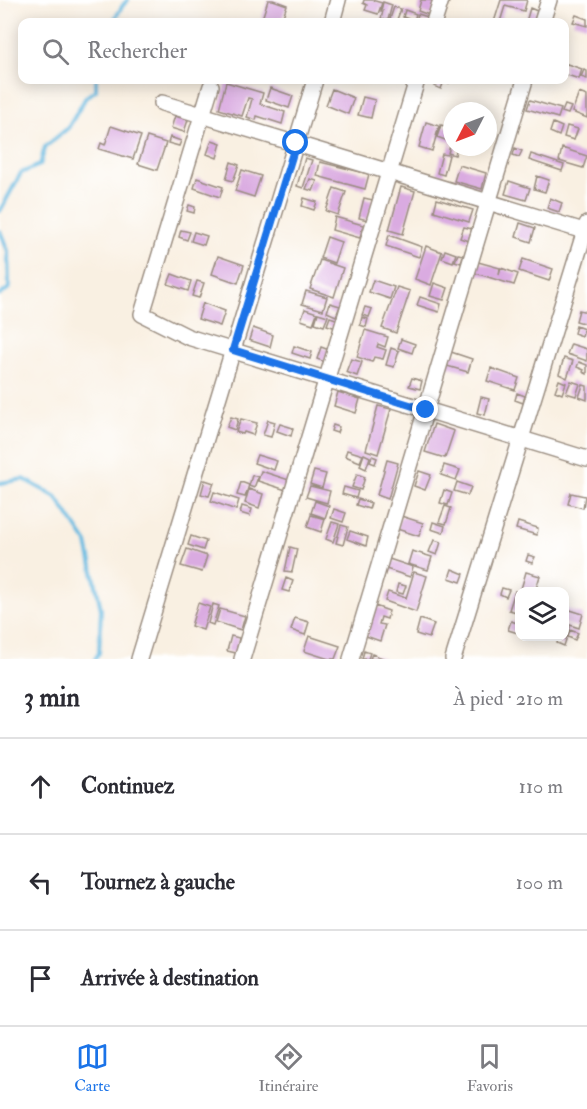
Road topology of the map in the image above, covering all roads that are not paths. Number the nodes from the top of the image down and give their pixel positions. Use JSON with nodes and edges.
{"nodes":[{"id":1,"x":338,"y":0,"type":"edge"},
{"id":2,"x":441,"y":0,"type":"edge"},
{"id":3,"x":549,"y":0,"type":"edge"},
{"id":4,"x":333,"y":18,"type":"edge"},
{"id":5,"x":435,"y":18,"type":"edge"},
{"id":6,"x":543,"y":18,"type":"edge"},
{"id":7,"x":314,"y":84,"type":"edge"},
{"id":8,"x":416,"y":84,"type":"edge"},
{"id":9,"x":524,"y":84,"type":"edge"},
{"id":10,"x":212,"y":86,"type":"dead end"},
{"id":11,"x":162,"y":103,"type":"dead end"},
{"id":12,"x":202,"y":115,"type":"junction"},
{"id":13,"x":296,"y":143,"type":"junction"},
{"id":14,"x":390,"y":172,"type":"junction"},
{"id":15,"x":489,"y":202,"type":"junction"},
{"id":16,"x":586,"y":229,"type":"edge"},
{"id":17,"x":233,"y":350,"type":"junction"},
{"id":18,"x":327,"y":380,"type":"junction"},
{"id":19,"x":426,"y":410,"type":"junction"},
{"id":20,"x":521,"y":439,"type":"junction"},
{"id":21,"x":587,"y":459,"type":"edge"},
{"id":22,"x":140,"y":659,"type":"edge"},
{"id":23,"x":242,"y":659,"type":"edge"},
{"id":24,"x":351,"y":659,"type":"edge"},
{"id":25,"x":453,"y":659,"type":"edge"}],
"edges":[{"from":1,"to":4,"type":"street"},
{"from":2,"to":5,"type":"street"},
{"from":3,"to":6,"type":"street"},
{"from":7,"to":13,"type":"street"},
{"from":8,"to":14,"type":"street"},
{"from":9,"to":15,"type":"street"},
{"from":10,"to":12,"type":"street"},
{"from":11,"to":12,"type":"street"},
{"from":12,"to":13,"type":"street"},
{"from":12,"to":17,"type":"street"},
{"from":13,"to":14,"type":"street"},
{"from":13,"to":17,"type":"street"},
{"from":14,"to":15,"type":"street"},
{"from":14,"to":18,"type":"street"},
{"from":15,"to":16,"type":"street"},
{"from":15,"to":19,"type":"street"},
{"from":16,"to":20,"type":"street"},
{"from":17,"to":18,"type":"street"},
{"from":17,"to":22,"type":"street"},
{"from":18,"to":19,"type":"street"},
{"from":18,"to":23,"type":"street"},
{"from":19,"to":20,"type":"street"},
{"from":19,"to":24,"type":"street"},
{"from":20,"to":21,"type":"street"},
{"from":20,"to":25,"type":"street"}]}
